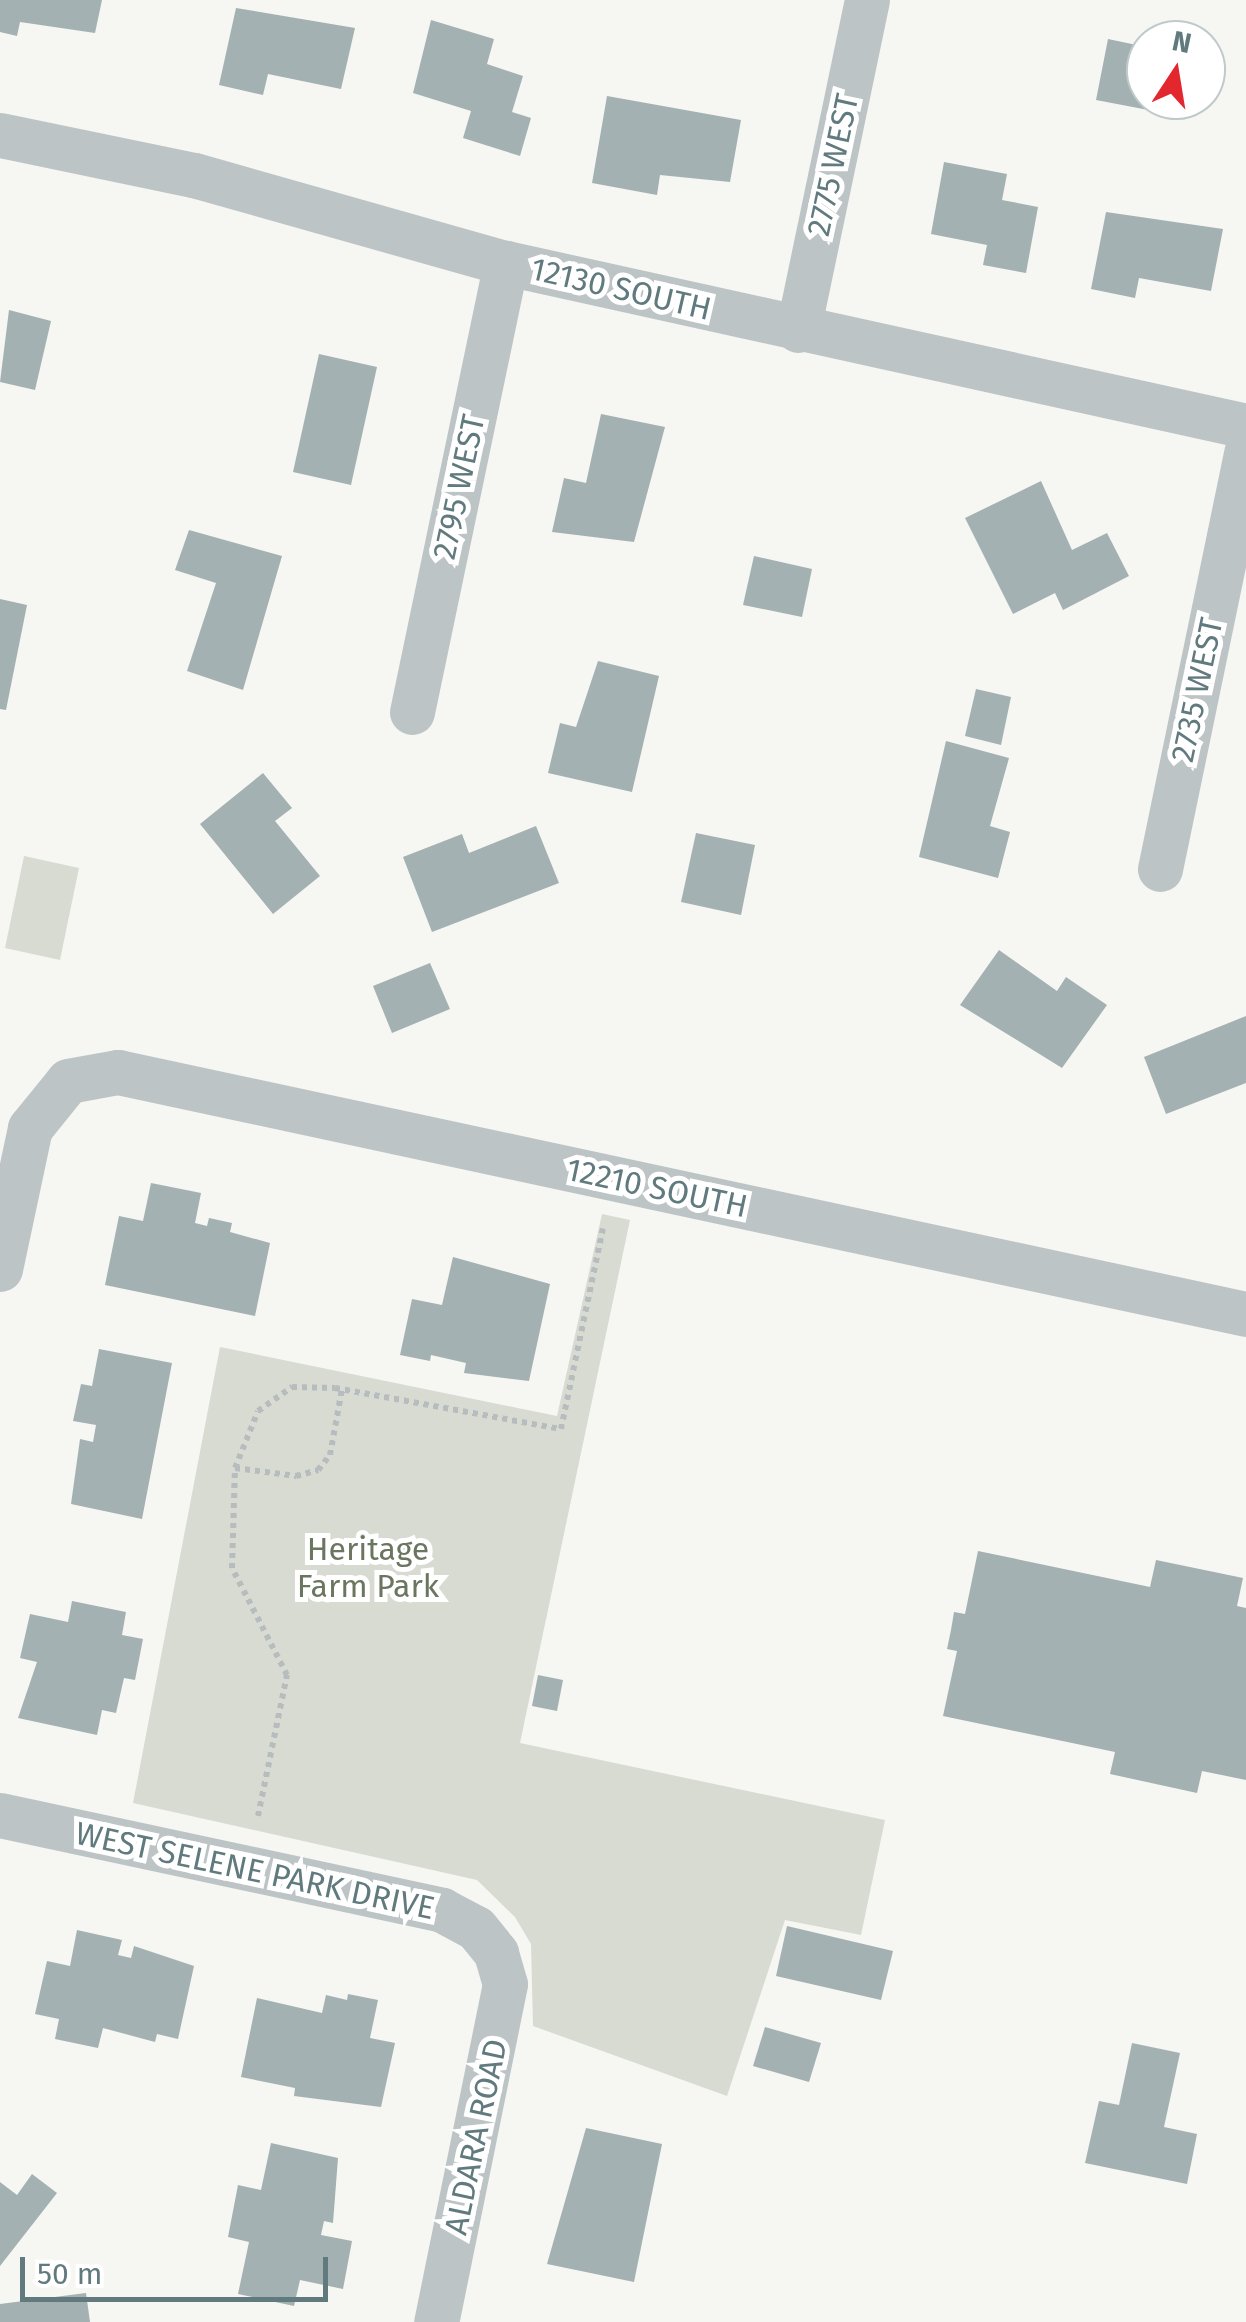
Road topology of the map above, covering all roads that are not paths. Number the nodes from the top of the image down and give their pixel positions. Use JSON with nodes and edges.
{"nodes":[{"id":1,"x":867,"y":0,"type":"edge"},
{"id":2,"x":0,"y":136,"type":"edge"},
{"id":3,"x":506,"y":263,"type":"junction"},
{"id":4,"x":798,"y":330,"type":"junction"},
{"id":5,"x":1246,"y":426,"type":"edge"},
{"id":6,"x":1246,"y":452,"type":"edge"},
{"id":7,"x":412,"y":712,"type":"dead end"},
{"id":8,"x":1160,"y":869,"type":"dead end"},
{"id":9,"x":0,"y":1269,"type":"edge"},
{"id":10,"x":1246,"y":1314,"type":"edge"},
{"id":11,"x":0,"y":1815,"type":"edge"},
{"id":12,"x":496,"y":1952,"type":"joint"},
{"id":13,"x":436,"y":2322,"type":"edge"}],
"edges":[{"from":1,"to":4,"type":"street","name":"2775 WEST"},
{"from":2,"to":3,"type":"street","name":"12130 SOUTH"},
{"from":3,"to":4,"type":"street","name":"12130 SOUTH"},
{"from":3,"to":7,"type":"street","name":"2795 WEST"},
{"from":4,"to":5,"type":"street","name":"12130 SOUTH"},
{"from":6,"to":8,"type":"street","name":"2735 WEST"},
{"from":9,"to":10,"type":"street","name":"12210 SOUTH"},
{"from":11,"to":12,"type":"street","name":"WEST SELENE PARK DRIVE"},
{"from":12,"to":13,"type":"street","name":"ALDARA ROAD"}]}
